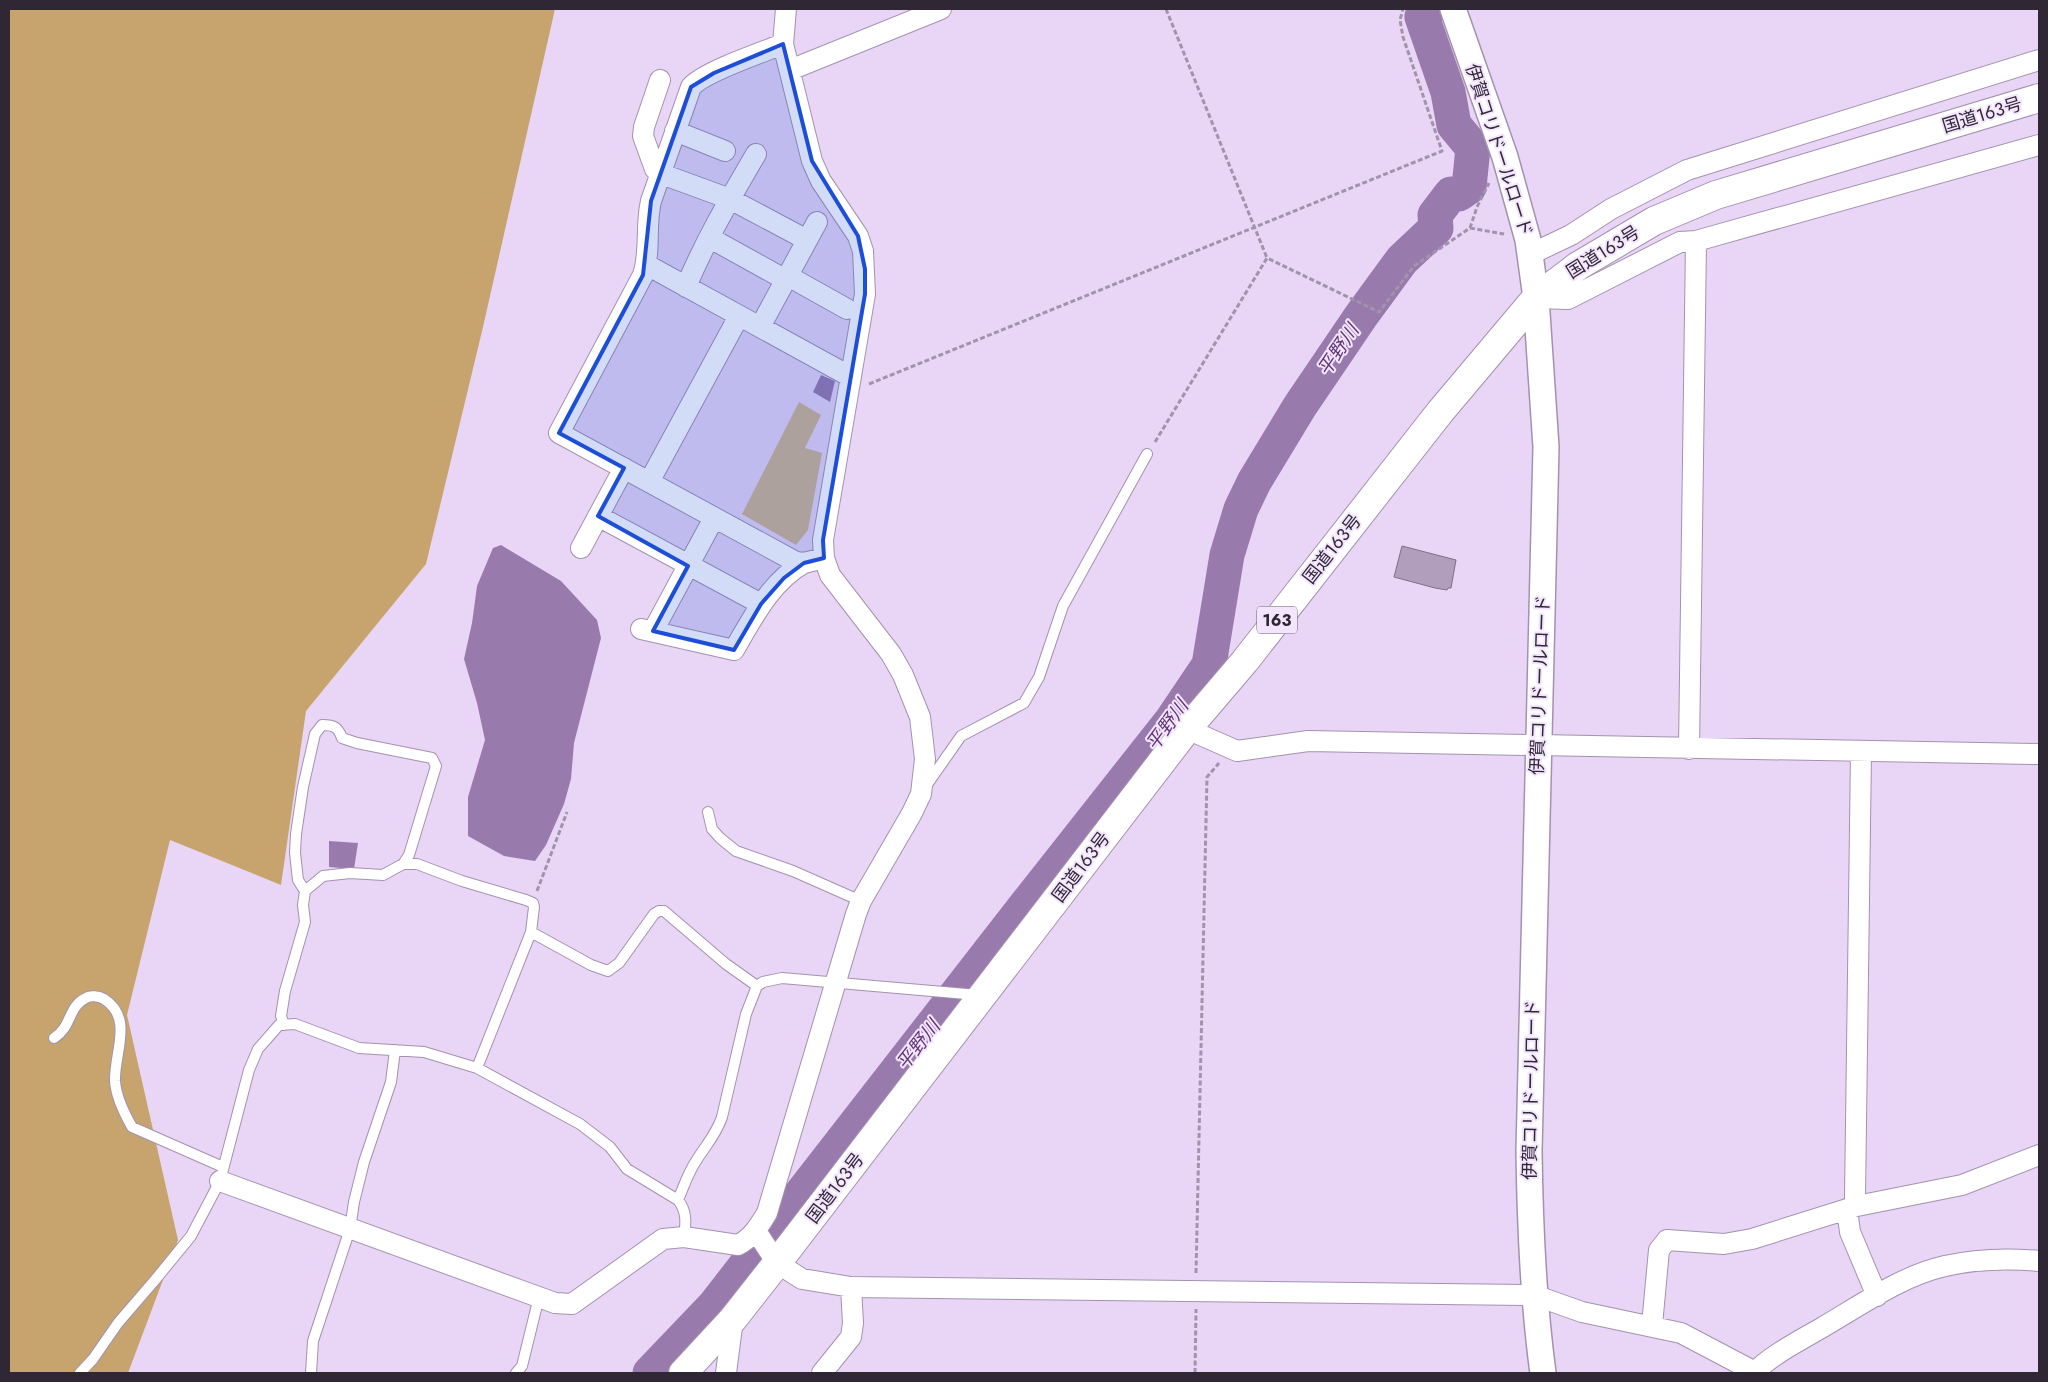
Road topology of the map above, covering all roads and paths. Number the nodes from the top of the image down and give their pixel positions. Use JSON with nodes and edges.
{"nodes":[{"id":1,"x":786,"y":9,"type":"edge"},
{"id":2,"x":941,"y":9,"type":"edge"},
{"id":3,"x":1166,"y":9,"type":"edge"},
{"id":4,"x":1403,"y":9,"type":"edge"},
{"id":5,"x":1453,"y":9,"type":"edge"},
{"id":6,"x":783,"y":44,"type":"junction"},
{"id":7,"x":2039,"y":60,"type":"edge"},
{"id":8,"x":790,"y":70,"type":"junction"},
{"id":9,"x":660,"y":80,"type":"dead end"},
{"id":10,"x":2039,"y":98,"type":"edge"},
{"id":11,"x":675,"y":131,"type":"junction"},
{"id":12,"x":2039,"y":145,"type":"edge"},
{"id":13,"x":725,"y":151,"type":"dead end"},
{"id":14,"x":756,"y":154,"type":"dead end"},
{"id":15,"x":1505,"y":157,"type":"junction"},
{"id":16,"x":659,"y":173,"type":"junction"},
{"id":17,"x":730,"y":199,"type":"junction"},
{"id":18,"x":817,"y":222,"type":"dead end"},
{"id":19,"x":1256,"y":227,"type":"junction"},
{"id":20,"x":1470,"y":228,"type":"junction"},
{"id":21,"x":710,"y":238,"type":"junction"},
{"id":22,"x":807,"y":240,"type":"junction"},
{"id":23,"x":1696,"y":241,"type":"junction"},
{"id":24,"x":1530,"y":247,"type":"junction"},
{"id":25,"x":1267,"y":258,"type":"junction"},
{"id":26,"x":647,"y":265,"type":"junction"},
{"id":27,"x":787,"y":278,"type":"junction"},
{"id":28,"x":686,"y":287,"type":"junction"},
{"id":29,"x":1536,"y":298,"type":"junction"},
{"id":30,"x":847,"y":309,"type":"dead end"},
{"id":31,"x":739,"y":316,"type":"junction"},
{"id":32,"x":760,"y":327,"type":"junction"},
{"id":33,"x":850,"y":384,"type":"junction"},
{"id":34,"x":1148,"y":454,"type":"joint"},
{"id":35,"x":624,"y":468,"type":"junction"},
{"id":36,"x":649,"y":482,"type":"junction"},
{"id":37,"x":598,"y":516,"type":"junction"},
{"id":38,"x":714,"y":518,"type":"junction"},
{"id":39,"x":581,"y":548,"type":"dead end"},
{"id":40,"x":824,"y":558,"type":"junction"},
{"id":41,"x":804,"y":563,"type":"junction"},
{"id":42,"x":688,"y":566,"type":"junction"},
{"id":43,"x":761,"y":604,"type":"junction"},
{"id":44,"x":1187,"y":728,"type":"junction"},
{"id":45,"x":1538,"y":746,"type":"junction"},
{"id":46,"x":1689,"y":749,"type":"junction"},
{"id":47,"x":1237,"y":751,"type":"junction"},
{"id":48,"x":1861,"y":752,"type":"junction"},
{"id":49,"x":2039,"y":754,"type":"edge"},
{"id":50,"x":921,"y":794,"type":"junction"},
{"id":51,"x":567,"y":812,"type":"dead end"},
{"id":52,"x":708,"y":812,"type":"dead end"},
{"id":53,"x":403,"y":864,"type":"junction"},
{"id":54,"x":305,"y":891,"type":"junction"},
{"id":55,"x":861,"y":901,"type":"junction"},
{"id":56,"x":533,"y":903,"type":"junction"},
{"id":57,"x":532,"y":932,"type":"junction"},
{"id":58,"x":836,"y":982,"type":"junction"},
{"id":59,"x":757,"y":986,"type":"junction"},
{"id":60,"x":976,"y":995,"type":"junction"},
{"id":61,"x":284,"y":1025,"type":"junction"},
{"id":62,"x":54,"y":1038,"type":"dead end"},
{"id":63,"x":395,"y":1050,"type":"junction"},
{"id":64,"x":477,"y":1068,"type":"junction"},
{"id":65,"x":2039,"y":1155,"type":"edge"},
{"id":66,"x":222,"y":1174,"type":"junction"},
{"id":67,"x":678,"y":1200,"type":"junction"},
{"id":68,"x":1852,"y":1207,"type":"junction"},
{"id":69,"x":350,"y":1229,"type":"junction"},
{"id":70,"x":756,"y":1231,"type":"junction"},
{"id":71,"x":684,"y":1237,"type":"junction"},
{"id":72,"x":2039,"y":1262,"type":"edge"},
{"id":73,"x":777,"y":1263,"type":"junction"},
{"id":74,"x":851,"y":1287,"type":"junction"},
{"id":75,"x":1196,"y":1292,"type":"junction"},
{"id":76,"x":1534,"y":1294,"type":"junction"},
{"id":77,"x":1877,"y":1296,"type":"junction"},
{"id":78,"x":539,"y":1297,"type":"junction"},
{"id":79,"x":733,"y":1319,"type":"junction"},
{"id":80,"x":1652,"y":1325,"type":"junction"},
{"id":81,"x":1754,"y":1372,"type":"edge"},
{"id":82,"x":80,"y":1373,"type":"edge"},
{"id":83,"x":311,"y":1373,"type":"edge"},
{"id":84,"x":516,"y":1373,"type":"edge"},
{"id":85,"x":683,"y":1373,"type":"edge"},
{"id":86,"x":726,"y":1373,"type":"edge"},
{"id":87,"x":822,"y":1373,"type":"edge"},
{"id":88,"x":1195,"y":1373,"type":"edge"},
{"id":89,"x":1543,"y":1373,"type":"edge"}],
"edges":[{"from":1,"to":6,"type":"street"},
{"from":2,"to":8,"type":"street"},
{"from":3,"to":19,"type":"path"},
{"from":4,"to":19,"type":"path"},
{"from":5,"to":15,"type":"street","name":"伊賀コリドールロード"},
{"from":6,"to":8,"type":"street"},
{"from":6,"to":11,"type":"street"},
{"from":7,"to":24,"type":"street"},
{"from":8,"to":33,"type":"street"},
{"from":9,"to":16,"type":"street"},
{"from":10,"to":29,"type":"highway","name":"国道163号","number":"163"},
{"from":11,"to":13,"type":"street"},
{"from":11,"to":16,"type":"street"},
{"from":12,"to":23,"type":"street"},
{"from":14,"to":17,"type":"street"},
{"from":15,"to":20,"type":"path"},
{"from":15,"to":24,"type":"street","name":"伊賀コリドールロード"},
{"from":16,"to":17,"type":"street"},
{"from":16,"to":26,"type":"street"},
{"from":17,"to":21,"type":"street"},
{"from":17,"to":22,"type":"street"},
{"from":18,"to":22,"type":"street"},
{"from":19,"to":25,"type":"path"},
{"from":19,"to":33,"type":"path"},
{"from":20,"to":24,"type":"path"},
{"from":20,"to":25,"type":"path"},
{"from":21,"to":27,"type":"street"},
{"from":21,"to":28,"type":"street"},
{"from":22,"to":27,"type":"street"},
{"from":23,"to":29,"type":"street"},
{"from":23,"to":46,"type":"street"},
{"from":24,"to":29,"type":"street","name":"伊賀コリドールロード"},
{"from":25,"to":34,"type":"path"},
{"from":26,"to":28,"type":"street"},
{"from":26,"to":35,"type":"street"},
{"from":27,"to":30,"type":"street"},
{"from":27,"to":32,"type":"street"},
{"from":28,"to":31,"type":"street"},
{"from":29,"to":44,"type":"highway","name":"国道163号","number":"163"},
{"from":29,"to":45,"type":"street","name":"伊賀コリドールロード"},
{"from":31,"to":32,"type":"street"},
{"from":31,"to":36,"type":"street"},
{"from":32,"to":33,"type":"street"},
{"from":33,"to":40,"type":"street"},
{"from":34,"to":50,"type":"lane"},
{"from":35,"to":36,"type":"street"},
{"from":35,"to":37,"type":"street"},
{"from":36,"to":38,"type":"street"},
{"from":37,"to":39,"type":"street"},
{"from":37,"to":42,"type":"street"},
{"from":38,"to":41,"type":"street"},
{"from":38,"to":42,"type":"street"},
{"from":40,"to":41,"type":"street"},
{"from":40,"to":50,"type":"street"},
{"from":41,"to":43,"type":"street"},
{"from":42,"to":43,"type":"street"},
{"from":42,"to":43,"type":"street"},
{"from":44,"to":47,"type":"street"},
{"from":44,"to":60,"type":"highway","name":"国道163号","number":"163"},
{"from":45,"to":46,"type":"street"},
{"from":45,"to":47,"type":"street"},
{"from":45,"to":76,"type":"street","name":"伊賀コリドールロード"},
{"from":46,"to":48,"type":"street"},
{"from":47,"to":75,"type":"path"},
{"from":48,"to":49,"type":"street"},
{"from":48,"to":68,"type":"street"},
{"from":50,"to":55,"type":"street"},
{"from":51,"to":56,"type":"path"},
{"from":52,"to":55,"type":"lane"},
{"from":53,"to":54,"type":"lane"},
{"from":53,"to":54,"type":"lane"},
{"from":53,"to":56,"type":"lane"},
{"from":54,"to":61,"type":"lane"},
{"from":55,"to":58,"type":"street"},
{"from":56,"to":57,"type":"lane"},
{"from":57,"to":59,"type":"lane"},
{"from":57,"to":64,"type":"lane"},
{"from":58,"to":59,"type":"lane"},
{"from":58,"to":60,"type":"lane"},
{"from":58,"to":70,"type":"street"},
{"from":59,"to":67,"type":"lane"},
{"from":60,"to":73,"type":"highway","name":"国道163号","number":"163"},
{"from":61,"to":63,"type":"lane"},
{"from":61,"to":66,"type":"lane"},
{"from":62,"to":66,"type":"lane"},
{"from":63,"to":64,"type":"lane"},
{"from":63,"to":69,"type":"lane"},
{"from":64,"to":67,"type":"lane"},
{"from":65,"to":68,"type":"street"},
{"from":66,"to":69,"type":"street"},
{"from":66,"to":82,"type":"lane"},
{"from":67,"to":71,"type":"lane"},
{"from":68,"to":77,"type":"street"},
{"from":68,"to":80,"type":"street"},
{"from":69,"to":78,"type":"street"},
{"from":69,"to":83,"type":"lane"},
{"from":70,"to":71,"type":"street"},
{"from":70,"to":73,"type":"street"},
{"from":71,"to":78,"type":"street"},
{"from":72,"to":77,"type":"street"},
{"from":73,"to":74,"type":"street"},
{"from":73,"to":79,"type":"highway","name":"国道163号","number":"163"},
{"from":74,"to":75,"type":"street"},
{"from":74,"to":87,"type":"street"},
{"from":75,"to":76,"type":"street"},
{"from":75,"to":88,"type":"path"},
{"from":76,"to":80,"type":"street"},
{"from":76,"to":89,"type":"street","name":"伊賀コリドールロード"},
{"from":77,"to":81,"type":"street"},
{"from":78,"to":84,"type":"lane"},
{"from":79,"to":85,"type":"highway","name":"国道163号","number":"163"},
{"from":79,"to":86,"type":"street"},
{"from":80,"to":81,"type":"street"}]}
